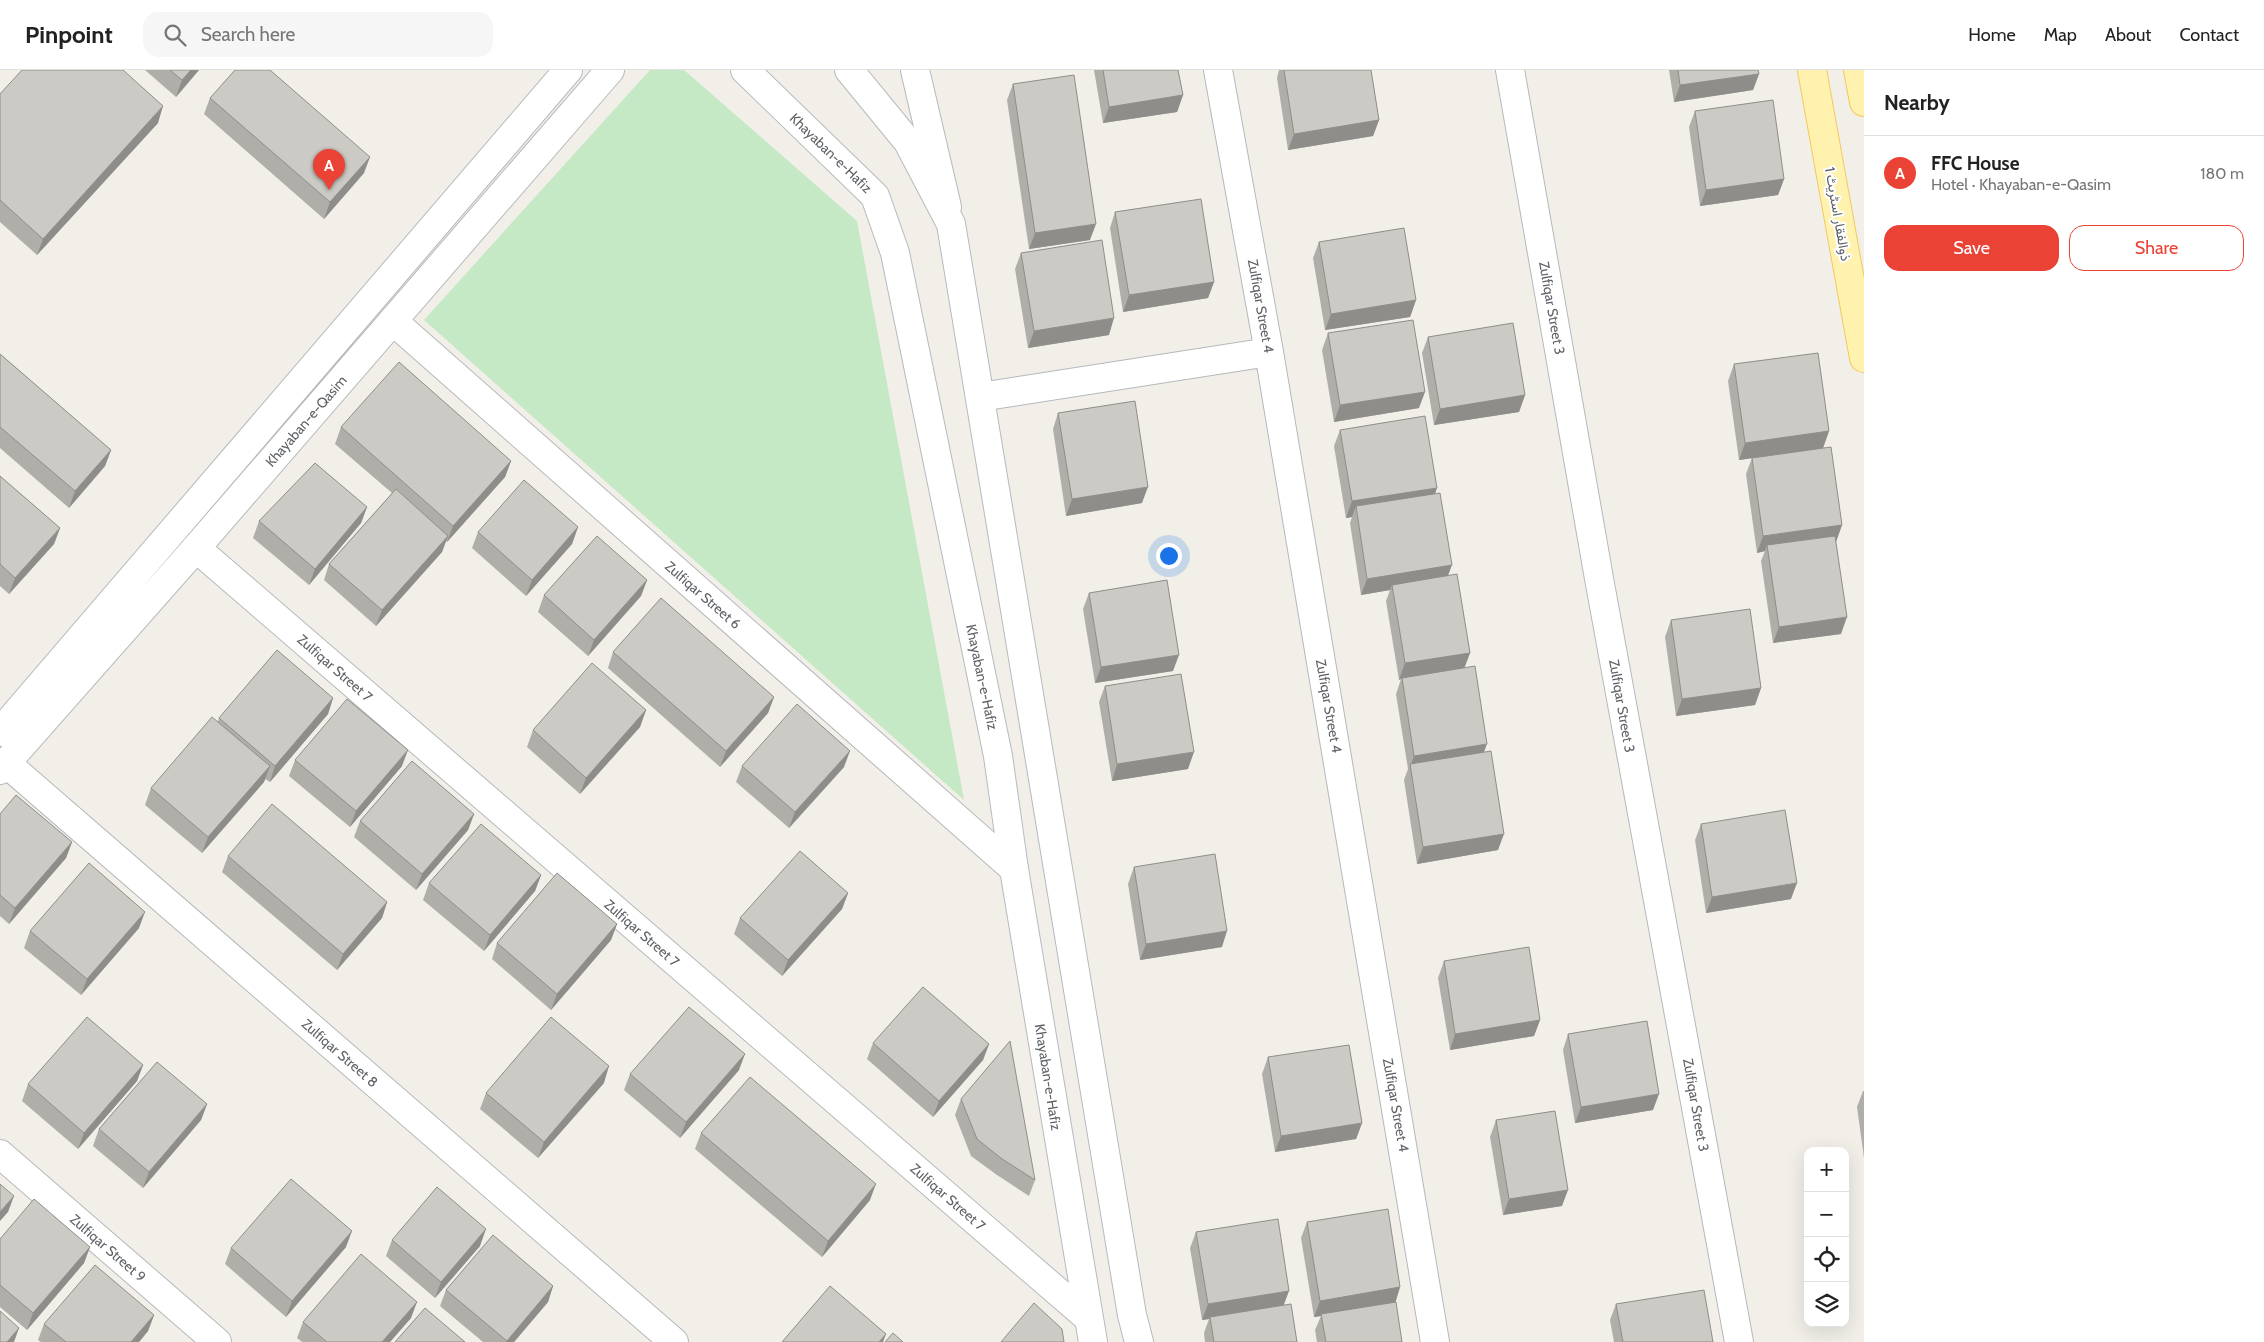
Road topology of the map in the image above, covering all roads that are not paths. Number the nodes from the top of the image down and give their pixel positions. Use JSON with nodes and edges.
{"nodes":[{"id":1,"x":568,"y":70,"type":"edge"},
{"id":2,"x":610,"y":70,"type":"edge"},
{"id":3,"x":745,"y":70,"type":"edge"},
{"id":4,"x":849,"y":70,"type":"edge"},
{"id":5,"x":915,"y":70,"type":"edge"},
{"id":6,"x":1218,"y":70,"type":"edge"},
{"id":7,"x":1510,"y":70,"type":"edge"},
{"id":8,"x":1812,"y":70,"type":"edge"},
{"id":9,"x":1858,"y":70,"type":"edge"},
{"id":10,"x":1864,"y":102,"type":"edge"},
{"id":11,"x":951,"y":224,"type":"junction"},
{"id":12,"x":393,"y":321,"type":"junction"},
{"id":13,"x":1270,"y":352,"type":"junction"},
{"id":14,"x":1864,"y":358,"type":"edge"},
{"id":15,"x":980,"y":397,"type":"junction"},
{"id":16,"x":196,"y":548,"type":"junction"},
{"id":17,"x":0,"y":732,"type":"edge"},
{"id":18,"x":3,"y":766,"type":"edge"},
{"id":19,"x":1014,"y":869,"type":"junction"},
{"id":20,"x":0,"y":1154,"type":"edge"},
{"id":21,"x":1090,"y":1330,"type":"edge"},
{"id":22,"x":216,"y":1342,"type":"edge"},
{"id":23,"x":674,"y":1342,"type":"edge"},
{"id":24,"x":1139,"y":1342,"type":"edge"},
{"id":25,"x":1436,"y":1342,"type":"edge"},
{"id":26,"x":1739,"y":1342,"type":"edge"}],
"edges":[{"from":1,"to":17,"type":"street","name":"Khayaban-e-Qasim"},
{"from":2,"to":12,"type":"street","name":"Khayaban-e-Qasim"},
{"from":3,"to":19,"type":"street","name":"Khayaban-e-Hafiz"},
{"from":4,"to":11,"type":"street"},
{"from":5,"to":11,"type":"street"},
{"from":6,"to":13,"type":"street","name":"Zulfiqar Street 4"},
{"from":7,"to":26,"type":"street","name":"Zulfiqar Street 3"},
{"from":8,"to":14,"type":"main road","name":"ذوالفقار اسٹریٹ 1"},
{"from":9,"to":10,"type":"main road"},
{"from":11,"to":15,"type":"street"},
{"from":12,"to":16,"type":"street","name":"Khayaban-e-Qasim"},
{"from":12,"to":19,"type":"street","name":"Zulfiqar Street 6"},
{"from":13,"to":15,"type":"street"},
{"from":13,"to":25,"type":"street","name":"Zulfiqar Street 4"},
{"from":15,"to":24,"type":"street"},
{"from":16,"to":18,"type":"street","name":"Khayaban-e-Qasim"},
{"from":16,"to":21,"type":"street","name":"Zulfiqar Street 7"},
{"from":18,"to":23,"type":"street","name":"Zulfiqar Street 8"},
{"from":19,"to":21,"type":"street","name":"Khayaban-e-Hafiz"},
{"from":20,"to":22,"type":"street","name":"Zulfiqar Street 9"}]}
